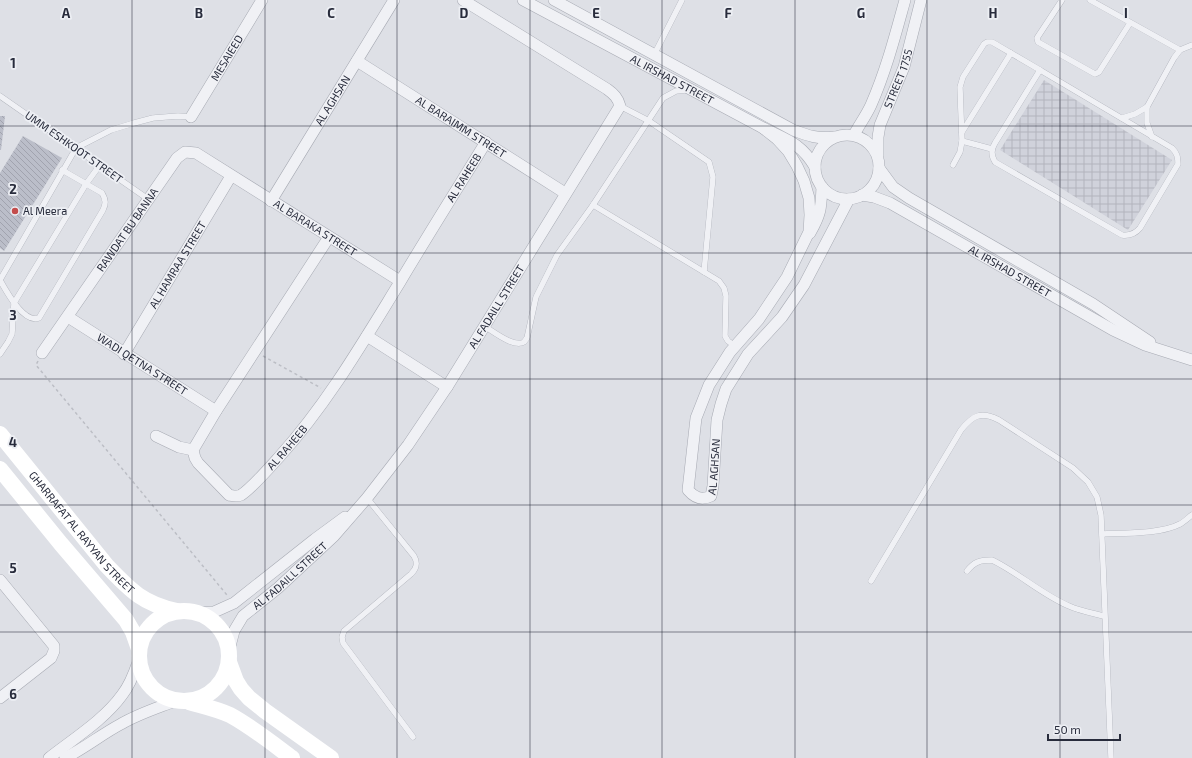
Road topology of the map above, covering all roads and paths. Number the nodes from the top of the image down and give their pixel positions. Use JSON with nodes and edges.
{"nodes":[{"id":1,"x":394,"y":0,"type":"edge"},
{"id":2,"x":463,"y":0,"type":"edge"},
{"id":3,"x":523,"y":0,"type":"edge"},
{"id":4,"x":554,"y":0,"type":"edge"},
{"id":5,"x":682,"y":0,"type":"edge"},
{"id":6,"x":905,"y":0,"type":"edge"},
{"id":7,"x":921,"y":0,"type":"edge"},
{"id":8,"x":1062,"y":0,"type":"edge"},
{"id":9,"x":1090,"y":0,"type":"edge"},
{"id":10,"x":259,"y":1,"type":"edge"},
{"id":11,"x":1130,"y":23,"type":"junction"},
{"id":12,"x":1192,"y":45,"type":"edge"},
{"id":13,"x":1180,"y":50,"type":"junction"},
{"id":14,"x":1011,"y":53,"type":"junction"},
{"id":15,"x":654,"y":55,"type":"junction"},
{"id":16,"x":357,"y":62,"type":"junction"},
{"id":17,"x":1040,"y":70,"type":"junction"},
{"id":18,"x":691,"y":89,"type":"junction"},
{"id":19,"x":0,"y":96,"type":"edge"},
{"id":20,"x":619,"y":103,"type":"junction"},
{"id":21,"x":1147,"y":107,"type":"junction"},
{"id":22,"x":191,"y":117,"type":"joint"},
{"id":23,"x":1122,"y":118,"type":"junction"},
{"id":24,"x":649,"y":121,"type":"junction"},
{"id":25,"x":764,"y":128,"type":"junction"},
{"id":26,"x":962,"y":132,"type":"junction"},
{"id":27,"x":854,"y":135,"type":"junction"},
{"id":28,"x":834,"y":137,"type":"junction"},
{"id":29,"x":1152,"y":138,"type":"junction"},
{"id":30,"x":962,"y":141,"type":"junction"},
{"id":31,"x":486,"y":142,"type":"junction"},
{"id":32,"x":76,"y":148,"type":"junction"},
{"id":33,"x":992,"y":149,"type":"junction"},
{"id":34,"x":878,"y":162,"type":"junction"},
{"id":35,"x":100,"y":165,"type":"junction"},
{"id":36,"x":953,"y":165,"type":"dead end"},
{"id":37,"x":815,"y":167,"type":"junction"},
{"id":38,"x":62,"y":170,"type":"junction"},
{"id":39,"x":231,"y":176,"type":"junction"},
{"id":40,"x":86,"y":184,"type":"junction"},
{"id":41,"x":822,"y":187,"type":"junction"},
{"id":42,"x":565,"y":193,"type":"junction"},
{"id":43,"x":862,"y":195,"type":"junction"},
{"id":44,"x":148,"y":199,"type":"junction"},
{"id":45,"x":849,"y":199,"type":"junction"},
{"id":46,"x":271,"y":201,"type":"junction"},
{"id":47,"x":593,"y":205,"type":"junction"},
{"id":48,"x":329,"y":237,"type":"junction"},
{"id":49,"x":802,"y":247,"type":"junction"},
{"id":50,"x":704,"y":272,"type":"junction"},
{"id":51,"x":0,"y":280,"type":"edge"},
{"id":52,"x":400,"y":281,"type":"junction"},
{"id":53,"x":14,"y":303,"type":"junction"},
{"id":54,"x":68,"y":317,"type":"junction"},
{"id":55,"x":484,"y":326,"type":"junction"},
{"id":56,"x":367,"y":336,"type":"junction"},
{"id":57,"x":735,"y":346,"type":"junction"},
{"id":58,"x":1158,"y":348,"type":"junction"},
{"id":59,"x":256,"y":352,"type":"junction"},
{"id":60,"x":42,"y":353,"type":"joint"},
{"id":61,"x":0,"y":354,"type":"edge"},
{"id":62,"x":124,"y":354,"type":"junction"},
{"id":63,"x":1191,"y":357,"type":"edge"},
{"id":64,"x":447,"y":386,"type":"junction"},
{"id":65,"x":330,"y":393,"type":"junction"},
{"id":66,"x":216,"y":411,"type":"junction"},
{"id":67,"x":0,"y":434,"type":"edge"},
{"id":68,"x":156,"y":436,"type":"dead end"},
{"id":69,"x":193,"y":450,"type":"junction"},
{"id":70,"x":0,"y":469,"type":"edge"},
{"id":71,"x":364,"y":502,"type":"junction"},
{"id":72,"x":1192,"y":515,"type":"edge"},
{"id":73,"x":1102,"y":534,"type":"junction"},
{"id":74,"x":967,"y":571,"type":"dead end"},
{"id":75,"x":0,"y":580,"type":"edge"},
{"id":76,"x":871,"y":581,"type":"dead end"},
{"id":77,"x":234,"y":603,"type":"junction"},
{"id":78,"x":177,"y":611,"type":"junction"},
{"id":79,"x":198,"y":613,"type":"junction"},
{"id":80,"x":1104,"y":616,"type":"junction"},
{"id":81,"x":139,"y":655,"type":"junction"},
{"id":82,"x":229,"y":656,"type":"junction"},
{"id":83,"x":0,"y":698,"type":"edge"},
{"id":84,"x":182,"y":702,"type":"junction"},
{"id":85,"x":413,"y":737,"type":"dead end"},
{"id":86,"x":49,"y":758,"type":"edge"},
{"id":87,"x":65,"y":758,"type":"edge"},
{"id":88,"x":292,"y":758,"type":"edge"},
{"id":89,"x":331,"y":758,"type":"edge"},
{"id":90,"x":1111,"y":758,"type":"edge"}],
"edges":[{"from":1,"to":16,"type":"street","name":"AL AGHSAN"},
{"from":2,"to":20,"type":"street"},
{"from":3,"to":18,"type":"street","name":"AL IRSHAD STREET"},
{"from":4,"to":15,"type":"street","name":"AL IRSHAD STREET"},
{"from":5,"to":15,"type":"lane"},
{"from":6,"to":27,"type":"street","name":"STREET 1755"},
{"from":7,"to":34,"type":"street","name":"STREET 1755"},
{"from":8,"to":11,"type":"lane"},
{"from":9,"to":11,"type":"lane"},
{"from":10,"to":22,"type":"street","name":"MESAIEED"},
{"from":11,"to":13,"type":"lane"},
{"from":12,"to":13,"type":"lane"},
{"from":13,"to":21,"type":"lane"},
{"from":14,"to":17,"type":"lane"},
{"from":14,"to":26,"type":"lane"},
{"from":14,"to":26,"type":"lane"},
{"from":15,"to":28,"type":"street","name":"AL IRSHAD STREET"},
{"from":16,"to":31,"type":"street","name":"AL BARAIMM STREET"},
{"from":16,"to":46,"type":"street","name":"AL AGHSAN"},
{"from":17,"to":23,"type":"lane"},
{"from":17,"to":33,"type":"lane"},
{"from":18,"to":24,"type":"lane"},
{"from":18,"to":25,"type":"street","name":"AL IRSHAD STREET"},
{"from":19,"to":32,"type":"lane","name":"UMM ESHKOOT STREET"},
{"from":20,"to":24,"type":"lane"},
{"from":20,"to":42,"type":"street","name":"AL FADAILL STREET"},
{"from":21,"to":23,"type":"lane"},
{"from":21,"to":29,"type":"lane"},
{"from":22,"to":32,"type":"lane"},
{"from":23,"to":29,"type":"lane"},
{"from":24,"to":47,"type":"lane"},
{"from":24,"to":50,"type":"lane"},
{"from":25,"to":37,"type":"street","name":"AL IRSHAD STREET"},
{"from":25,"to":49,"type":"street","name":"AL AGHSAN"},
{"from":26,"to":30,"type":"lane"},
{"from":27,"to":28,"type":"street"},
{"from":27,"to":34,"type":"street"},
{"from":28,"to":37,"type":"street"},
{"from":29,"to":33,"type":"lane"},
{"from":30,"to":33,"type":"lane"},
{"from":30,"to":36,"type":"lane"},
{"from":31,"to":42,"type":"street","name":"AL BARAIMM STREET"},
{"from":31,"to":52,"type":"street","name":"AL RAHEEB"},
{"from":32,"to":35,"type":"lane","name":"UMM ESHKOOT STREET"},
{"from":32,"to":38,"type":"lane"},
{"from":34,"to":43,"type":"street"},
{"from":34,"to":58,"type":"street","name":"AL IRSHAD STREET"},
{"from":35,"to":40,"type":"lane"},
{"from":35,"to":44,"type":"lane","name":"UMM ESHKOOT STREET"},
{"from":37,"to":41,"type":"street"},
{"from":38,"to":40,"type":"lane"},
{"from":38,"to":51,"type":"lane"},
{"from":39,"to":44,"type":"street","name":"RAWDAT BU BANNA"},
{"from":39,"to":46,"type":"street","name":"AL BARAKA STREET"},
{"from":39,"to":62,"type":"street","name":"AL HAMRAA STREET"},
{"from":40,"to":53,"type":"lane"},
{"from":40,"to":53,"type":"lane"},
{"from":41,"to":45,"type":"street"},
{"from":41,"to":49,"type":"street","name":"AL AGHSAN"},
{"from":42,"to":55,"type":"street","name":"AL FADAILL STREET"},
{"from":43,"to":45,"type":"street"},
{"from":43,"to":58,"type":"street","name":"AL IRSHAD STREET"},
{"from":44,"to":54,"type":"street","name":"RAWDAT BU BANNA"},
{"from":45,"to":57,"type":"street","name":"AL AGHSAN"},
{"from":46,"to":48,"type":"street","name":"AL BARAKA STREET"},
{"from":47,"to":50,"type":"lane"},
{"from":47,"to":55,"type":"lane"},
{"from":48,"to":52,"type":"street","name":"AL BARAKA STREET"},
{"from":48,"to":59,"type":"street"},
{"from":49,"to":57,"type":"street","name":"AL AGHSAN"},
{"from":50,"to":57,"type":"lane"},
{"from":51,"to":53,"type":"lane"},
{"from":52,"to":56,"type":"street","name":"AL RAHEEB"},
{"from":53,"to":61,"type":"lane"},
{"from":54,"to":60,"type":"street","name":"RAWDAT BU BANNA"},
{"from":54,"to":62,"type":"street","name":"WADI QETNA STREET"},
{"from":55,"to":64,"type":"street","name":"AL FADAILL STREET"},
{"from":56,"to":64,"type":"street"},
{"from":56,"to":65,"type":"street","name":"AL RAHEEB"},
{"from":58,"to":63,"type":"street","name":"AL IRSHAD STREET"},
{"from":59,"to":65,"type":"path"},
{"from":59,"to":66,"type":"street"},
{"from":60,"to":77,"type":"path"},
{"from":62,"to":66,"type":"street","name":"WADI QETNA STREET"},
{"from":64,"to":71,"type":"street","name":"AL FADAILL STREET"},
{"from":65,"to":69,"type":"street","name":"AL RAHEEB"},
{"from":66,"to":69,"type":"street"},
{"from":67,"to":78,"type":"main road","name":"GHARRAFAT AL RAYYAN STREET"},
{"from":68,"to":69,"type":"street"},
{"from":70,"to":81,"type":"main road","name":"GHARRAFAT AL RAYYAN STREET"},
{"from":71,"to":77,"type":"street","name":"AL FADAILL STREET"},
{"from":71,"to":82,"type":"street","name":"AL FADAILL STREET"},
{"from":71,"to":85,"type":"lane"},
{"from":72,"to":73,"type":"lane"},
{"from":73,"to":76,"type":"lane"},
{"from":73,"to":80,"type":"lane"},
{"from":74,"to":80,"type":"lane"},
{"from":75,"to":83,"type":"street"},
{"from":77,"to":79,"type":"street","name":"AL FADAILL STREET"},
{"from":78,"to":79,"type":"main road"},
{"from":78,"to":81,"type":"main road"},
{"from":79,"to":82,"type":"main road"},
{"from":80,"to":90,"type":"lane"},
{"from":81,"to":84,"type":"main road"},
{"from":81,"to":86,"type":"street"},
{"from":82,"to":84,"type":"main road"},
{"from":82,"to":89,"type":"main road"},
{"from":84,"to":87,"type":"street"},
{"from":84,"to":88,"type":"main road"}]}
